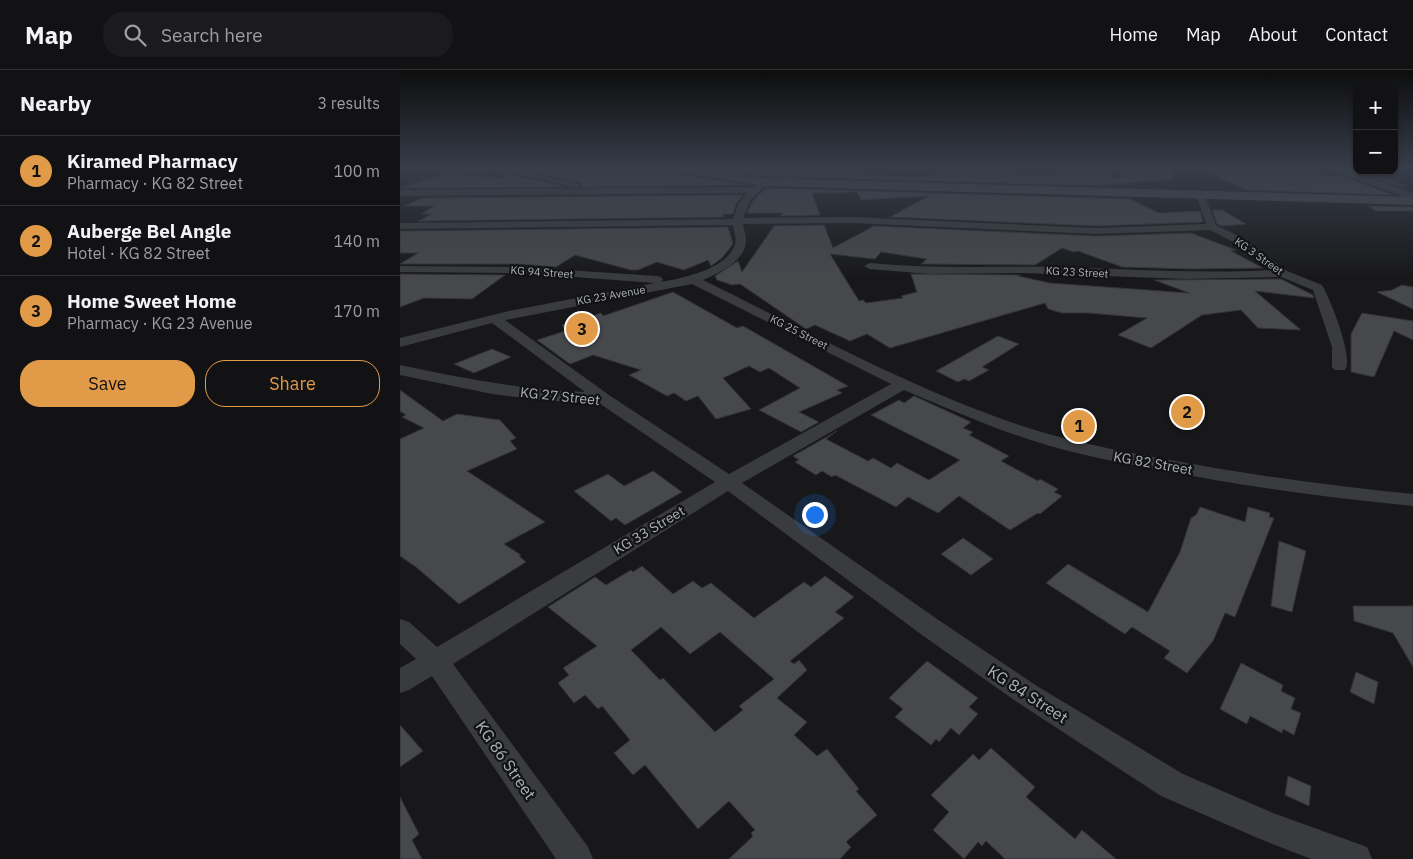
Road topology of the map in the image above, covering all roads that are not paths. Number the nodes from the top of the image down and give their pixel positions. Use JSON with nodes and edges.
{"nodes":[{"id":1,"x":745,"y":204,"type":"edge"},
{"id":2,"x":1204,"y":204,"type":"edge"},
{"id":3,"x":738,"y":220,"type":"junction"},
{"id":4,"x":400,"y":226,"type":"edge"},
{"id":5,"x":1212,"y":227,"type":"junction"},
{"id":6,"x":870,"y":266,"type":"dead end"},
{"id":7,"x":400,"y":269,"type":"edge"},
{"id":8,"x":1283,"y":273,"type":"junction"},
{"id":9,"x":689,"y":281,"type":"junction"},
{"id":10,"x":494,"y":318,"type":"junction"},
{"id":11,"x":400,"y":343,"type":"edge"},
{"id":12,"x":1340,"y":367,"type":"dead end"},
{"id":13,"x":400,"y":370,"type":"edge"},
{"id":14,"x":903,"y":384,"type":"junction"},
{"id":15,"x":603,"y":398,"type":"junction"},
{"id":16,"x":728,"y":482,"type":"junction"},
{"id":17,"x":1413,"y":500,"type":"edge"},
{"id":18,"x":400,"y":629,"type":"edge"},
{"id":19,"x":436,"y":661,"type":"junction"},
{"id":20,"x":400,"y":682,"type":"edge"},
{"id":21,"x":576,"y":859,"type":"edge"},
{"id":22,"x":1354,"y":859,"type":"edge"}],
"edges":[{"from":1,"to":3,"type":"street","name":"KG 23 Avenue"},
{"from":2,"to":5,"type":"street"},
{"from":3,"to":4,"type":"street"},
{"from":3,"to":5,"type":"street"},
{"from":3,"to":9,"type":"street","name":"KG 23 Avenue"},
{"from":5,"to":8,"type":"street","name":"KG 3 Street"},
{"from":6,"to":8,"type":"street","name":"KG 23 Street"},
{"from":7,"to":9,"type":"street","name":"KG 94 Street"},
{"from":8,"to":12,"type":"street","name":"KG 3 Street"},
{"from":9,"to":10,"type":"street","name":"KG 23 Avenue"},
{"from":9,"to":14,"type":"street","name":"KG 25 Street"},
{"from":10,"to":11,"type":"street","name":"KG 23 Avenue"},
{"from":10,"to":15,"type":"street"},
{"from":13,"to":15,"type":"street","name":"KG 27 Street"},
{"from":14,"to":16,"type":"street","name":"KG 33 Street"},
{"from":14,"to":17,"type":"street","name":"KG 82 Street"},
{"from":15,"to":16,"type":"street","name":"KG 27 Street"},
{"from":16,"to":19,"type":"street","name":"KG 33 Street"},
{"from":16,"to":22,"type":"street","name":"KG 84 Street"},
{"from":18,"to":19,"type":"street","name":"KG 86 Street"},
{"from":19,"to":20,"type":"street","name":"KG 33 Street"},
{"from":19,"to":21,"type":"street","name":"KG 86 Street"}]}
